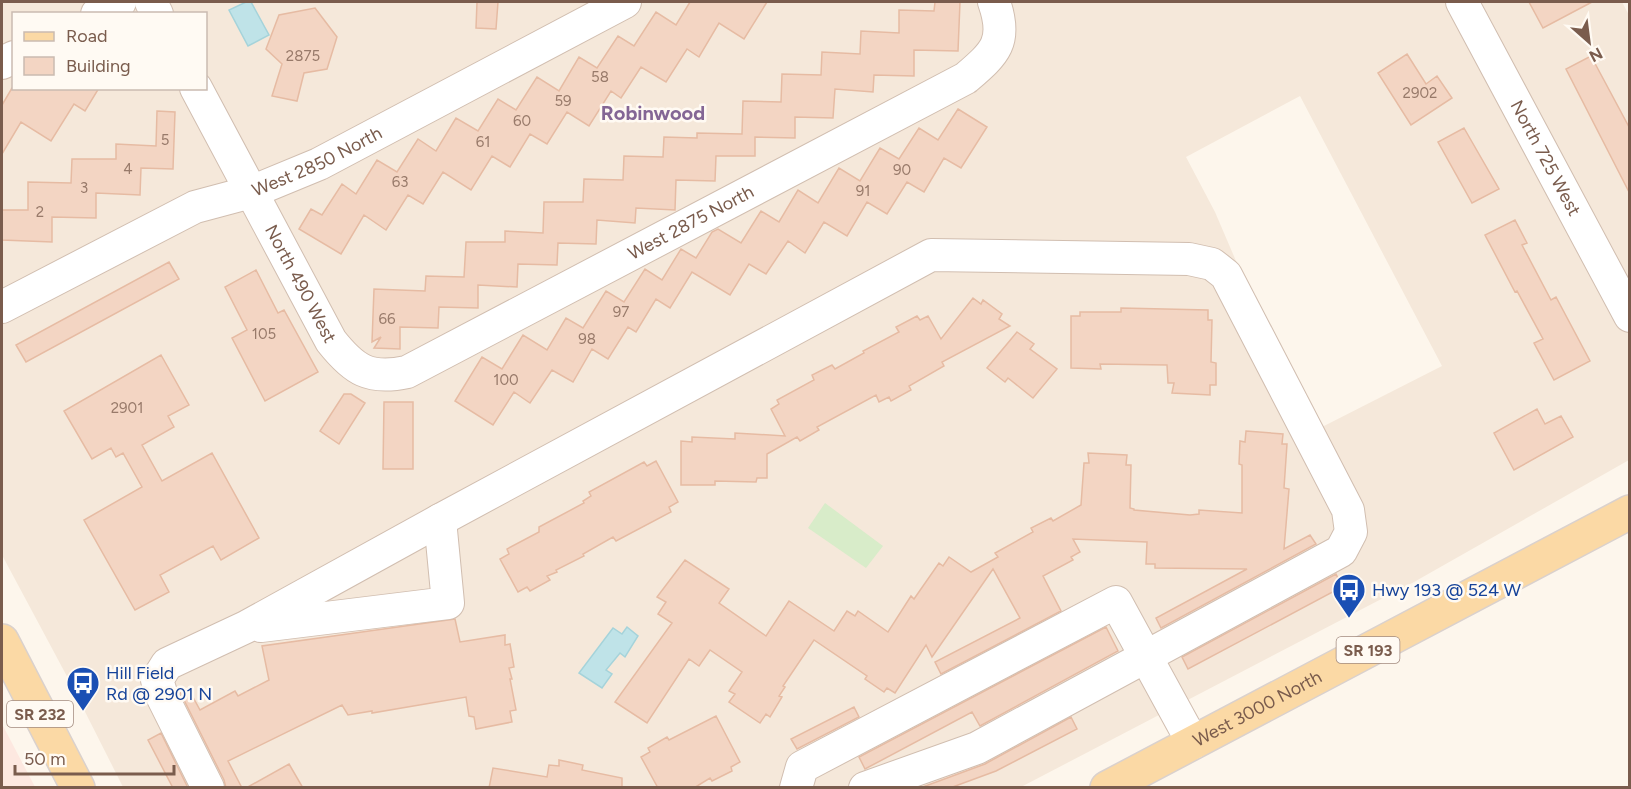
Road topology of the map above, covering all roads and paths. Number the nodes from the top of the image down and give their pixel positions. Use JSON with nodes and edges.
{"nodes":[{"id":1,"x":120,"y":2,"type":"edge"},
{"id":2,"x":626,"y":2,"type":"edge"},
{"id":3,"x":994,"y":2,"type":"edge"},
{"id":4,"x":1462,"y":2,"type":"edge"},
{"id":5,"x":101,"y":12,"type":"edge"},
{"id":6,"x":197,"y":90,"type":"edge"},
{"id":7,"x":251,"y":192,"type":"junction"},
{"id":8,"x":2,"y":307,"type":"edge"},
{"id":9,"x":1629,"y":316,"type":"edge"},
{"id":10,"x":367,"y":372,"type":"joint"},
{"id":11,"x":1629,"y":512,"type":"edge"},
{"id":12,"x":440,"y":520,"type":"junction"},
{"id":13,"x":246,"y":627,"type":"junction"},
{"id":14,"x":2,"y":641,"type":"edge"},
{"id":15,"x":1146,"y":656,"type":"junction"},
{"id":16,"x":1193,"y":743,"type":"junction"},
{"id":17,"x":78,"y":788,"type":"edge"},
{"id":18,"x":208,"y":788,"type":"edge"},
{"id":19,"x":796,"y":788,"type":"edge"},
{"id":20,"x":865,"y":788,"type":"edge"},
{"id":21,"x":1107,"y":788,"type":"edge"}],
"edges":[{"from":1,"to":5,"type":"street"},
{"from":2,"to":7,"type":"street","name":"West 2850 North"},
{"from":3,"to":10,"type":"street","name":"West 2875 North"},
{"from":4,"to":9,"type":"street","name":"North 725 West"},
{"from":6,"to":7,"type":"street","name":"North 490 West"},
{"from":7,"to":8,"type":"street","name":"West 2850 North"},
{"from":7,"to":10,"type":"street","name":"North 490 West"},
{"from":11,"to":16,"type":"main road","name":"West 3000 North","number":"SR 193"},
{"from":12,"to":13,"type":"street"},
{"from":12,"to":13,"type":"street"},
{"from":12,"to":15,"type":"street"},
{"from":13,"to":18,"type":"street"},
{"from":14,"to":17,"type":"main road","number":"SR 232"},
{"from":15,"to":16,"type":"street"},
{"from":15,"to":19,"type":"street"},
{"from":15,"to":20,"type":"street"},
{"from":16,"to":21,"type":"main road","name":"West 3000 North","number":"SR 193"}]}
